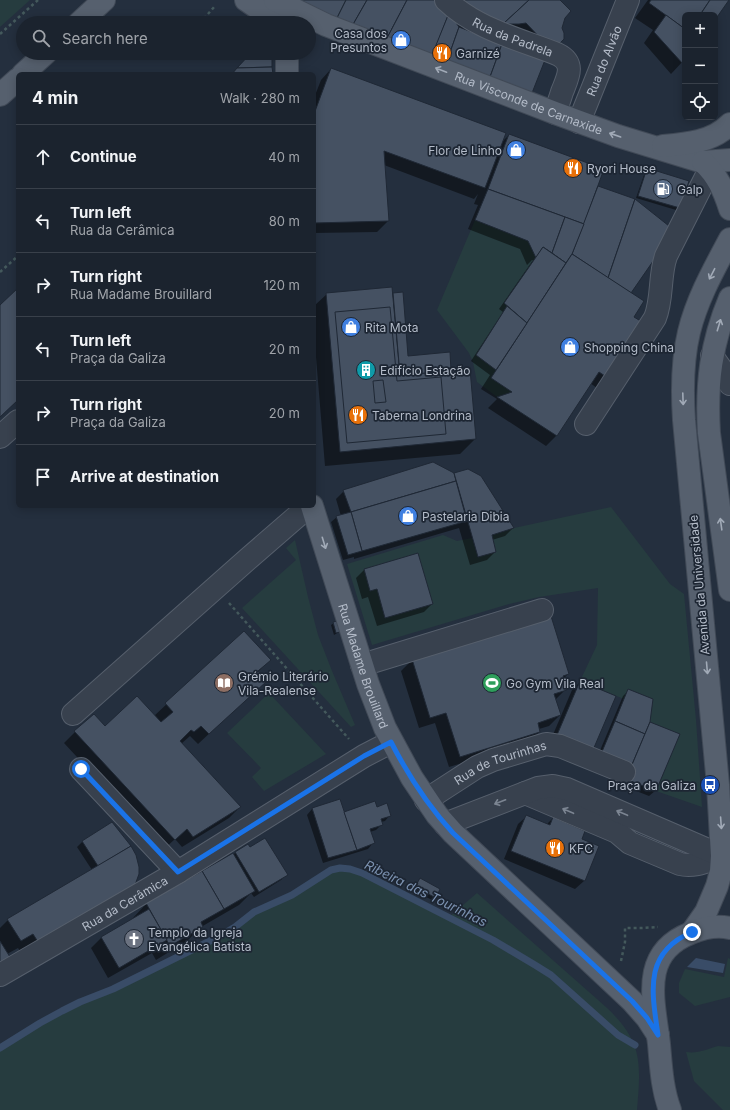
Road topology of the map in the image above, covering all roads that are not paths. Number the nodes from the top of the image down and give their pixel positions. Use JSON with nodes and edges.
{"nodes":[{"id":1,"x":104,"y":0,"type":"edge"},
{"id":2,"x":246,"y":0,"type":"edge"},
{"id":3,"x":275,"y":0,"type":"edge"},
{"id":4,"x":446,"y":0,"type":"edge"},
{"id":5,"x":628,"y":0,"type":"edge"},
{"id":6,"x":87,"y":16,"type":"edge"},
{"id":7,"x":268,"y":16,"type":"edge"},
{"id":8,"x":302,"y":16,"type":"edge"},
{"id":9,"x":316,"y":24,"type":"edge"},
{"id":10,"x":38,"y":60,"type":"edge"},
{"id":11,"x":25,"y":72,"type":"edge"},
{"id":12,"x":16,"y":81,"type":"edge"},
{"id":13,"x":0,"y":95,"type":"edge"},
{"id":14,"x":555,"y":113,"type":"junction"},
{"id":15,"x":579,"y":122,"type":"junction"},
{"id":16,"x":730,"y":124,"type":"edge"},
{"id":17,"x":652,"y":146,"type":"junction"},
{"id":18,"x":730,"y":160,"type":"edge"},
{"id":19,"x":706,"y":165,"type":"junction"},
{"id":20,"x":730,"y":209,"type":"edge"},
{"id":21,"x":730,"y":240,"type":"edge"},
{"id":22,"x":730,"y":298,"type":"edge"},
{"id":23,"x":712,"y":356,"type":"junction"},
{"id":24,"x":730,"y":384,"type":"edge"},
{"id":25,"x":16,"y":423,"type":"edge"},
{"id":26,"x":586,"y":424,"type":"dead end"},
{"id":27,"x":0,"y":437,"type":"edge"},
{"id":28,"x":309,"y":508,"type":"edge"},
{"id":29,"x":312,"y":508,"type":"edge"},
{"id":30,"x":730,"y":590,"type":"edge"},
{"id":31,"x":542,"y":610,"type":"dead end"},
{"id":32,"x":362,"y":665,"type":"junction"},
{"id":33,"x":73,"y":714,"type":"dead end"},
{"id":34,"x":391,"y":742,"type":"junction"},
{"id":35,"x":81,"y":769,"type":"dead end"},
{"id":36,"x":624,"y":772,"type":"dead end"},
{"id":37,"x":524,"y":793,"type":"junction"},
{"id":38,"x":426,"y":800,"type":"junction"},
{"id":39,"x":445,"y":824,"type":"junction"},
{"id":40,"x":714,"y":859,"type":"junction"},
{"id":41,"x":178,"y":872,"type":"junction"},
{"id":42,"x":730,"y":928,"type":"edge"},
{"id":43,"x":692,"y":932,"type":"junction"},
{"id":44,"x":0,"y":975,"type":"edge"},
{"id":45,"x":658,"y":1035,"type":"junction"},
{"id":46,"x":665,"y":1103,"type":"edge"}],
"edges":[{"from":1,"to":6,"type":"main road"},
{"from":2,"to":7,"type":"main road"},
{"from":3,"to":8,"type":"main road","name":"Rua Visconde de Carnaxide"},
{"from":4,"to":14,"type":"street","name":"Rua da Padrela"},
{"from":5,"to":15,"type":"street","name":"Rua do Alvão"},
{"from":14,"to":9,"type":"main road","name":"Rua Visconde de Carnaxide","one_way":true},
{"from":10,"to":11,"type":"main road"},
{"from":12,"to":13,"type":"main road"},
{"from":14,"to":15,"type":"main road","name":"Rua Visconde de Carnaxide"},
{"from":17,"to":15,"type":"main road","name":"Rua Visconde de Carnaxide","one_way":true},
{"from":16,"to":17,"type":"main road"},
{"from":17,"to":19,"type":"main road","name":"Rua Visconde de Carnaxide"},
{"from":18,"to":19,"type":"main road"},
{"from":19,"to":20,"type":"main road"},
{"from":19,"to":26,"type":"street"},
{"from":21,"to":40,"type":"main road","name":"Avenida da Universidade","one_way":true},
{"from":23,"to":22,"type":"main road","one_way":true},
{"from":23,"to":24,"type":"street"},
{"from":30,"to":23,"type":"main road","one_way":true},
{"from":25,"to":27,"type":"street"},
{"from":28,"to":33,"type":"street"},
{"from":29,"to":32,"type":"main road","name":"Rua Madame Brouillard","one_way":true},
{"from":31,"to":32,"type":"street"},
{"from":32,"to":34,"type":"main road","name":"Rua Madame Brouillard"},
{"from":34,"to":38,"type":"main road","name":"Rua Madame Brouillard"},
{"from":34,"to":41,"type":"street","name":"Rua da Cerâmica"},
{"from":35,"to":41,"type":"street"},
{"from":36,"to":38,"type":"street","name":"Rua de Tourinhas"},
{"from":37,"to":39,"type":"street","one_way":true},
{"from":40,"to":37,"type":"street","one_way":true},
{"from":40,"to":37,"type":"street","one_way":true},
{"from":38,"to":39,"type":"main road","name":"Rua Madame Brouillard"},
{"from":39,"to":45,"type":"main road","name":"Rua Madame Brouillard"},
{"from":40,"to":43,"type":"main road","name":"Avenida da Universidade"},
{"from":41,"to":44,"type":"street","name":"Rua da Cerâmica"},
{"from":42,"to":43,"type":"main road"},
{"from":43,"to":45,"type":"main road"},
{"from":45,"to":46,"type":"main road"}]}
